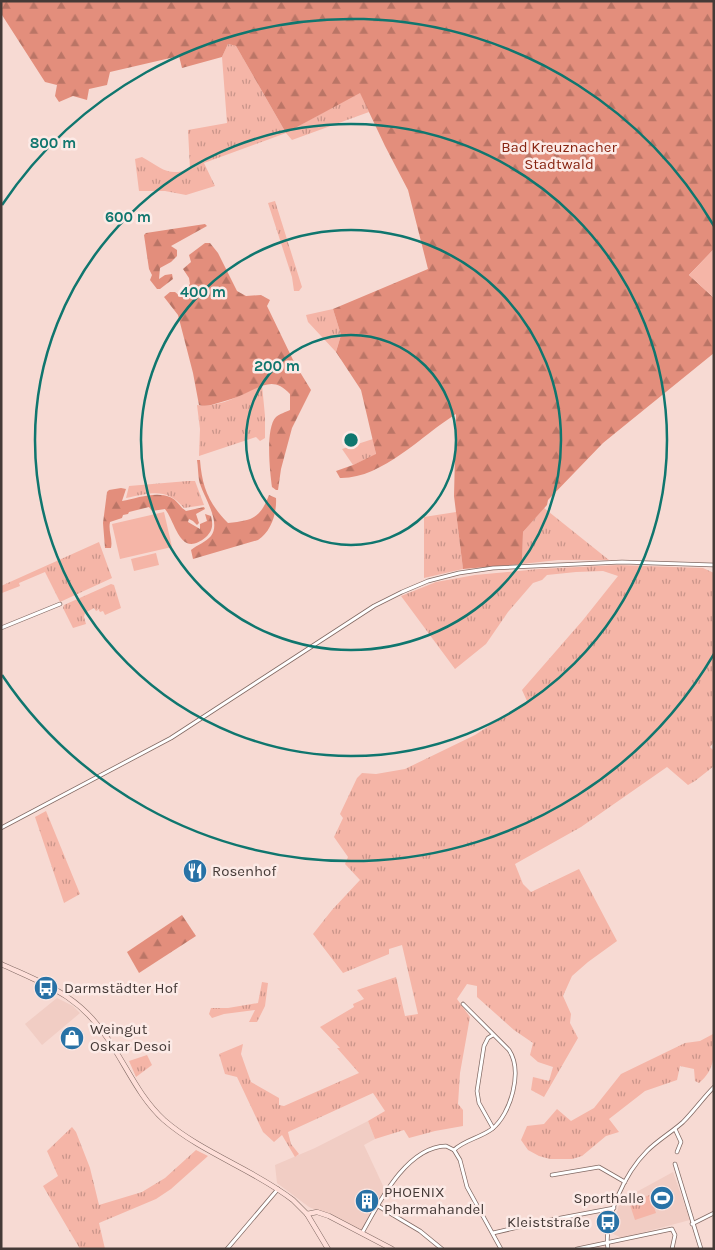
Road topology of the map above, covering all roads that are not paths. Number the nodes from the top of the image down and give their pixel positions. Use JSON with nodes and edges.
{"nodes":[{"id":1,"x":714,"y":565,"type":"edge"},
{"id":2,"x":60,"y":604,"type":"dead end"},
{"id":3,"x":1,"y":628,"type":"edge"},
{"id":4,"x":1,"y":828,"type":"edge"},
{"id":5,"x":1,"y":964,"type":"edge"},
{"id":6,"x":463,"y":1004,"type":"dead end"},
{"id":7,"x":493,"y":1035,"type":"junction"},
{"id":8,"x":714,"y":1087,"type":"edge"},
{"id":9,"x":494,"y":1128,"type":"junction"},
{"id":10,"x":675,"y":1129,"type":"junction"},
{"id":11,"x":454,"y":1150,"type":"junction"},
{"id":12,"x":677,"y":1152,"type":"dead end"},
{"id":13,"x":675,"y":1164,"type":"dead end"},
{"id":14,"x":552,"y":1175,"type":"dead end"},
{"id":15,"x":625,"y":1182,"type":"junction"},
{"id":16,"x":278,"y":1190,"type":"junction"},
{"id":17,"x":378,"y":1206,"type":"junction"},
{"id":18,"x":614,"y":1208,"type":"junction"},
{"id":19,"x":321,"y":1213,"type":"junction"},
{"id":20,"x":714,"y":1213,"type":"edge"},
{"id":21,"x":307,"y":1214,"type":"junction"},
{"id":22,"x":312,"y":1221,"type":"junction"},
{"id":23,"x":692,"y":1224,"type":"junction"},
{"id":24,"x":362,"y":1233,"type":"junction"},
{"id":25,"x":493,"y":1233,"type":"junction"},
{"id":26,"x":607,"y":1243,"type":"junction"},
{"id":27,"x":227,"y":1249,"type":"edge"},
{"id":28,"x":328,"y":1249,"type":"edge"},
{"id":29,"x":392,"y":1249,"type":"edge"},
{"id":30,"x":442,"y":1249,"type":"edge"},
{"id":31,"x":500,"y":1249,"type":"edge"},
{"id":32,"x":577,"y":1249,"type":"edge"},
{"id":33,"x":608,"y":1249,"type":"edge"},
{"id":34,"x":672,"y":1249,"type":"edge"},
{"id":35,"x":701,"y":1249,"type":"edge"}],
"edges":[{"from":1,"to":4,"type":"street"},
{"from":2,"to":3,"type":"street"},
{"from":5,"to":16,"type":"main road"},
{"from":6,"to":7,"type":"street"},
{"from":7,"to":9,"type":"street"},
{"from":7,"to":9,"type":"street"},
{"from":8,"to":10,"type":"street"},
{"from":9,"to":11,"type":"street"},
{"from":10,"to":12,"type":"street"},
{"from":10,"to":15,"type":"street"},
{"from":11,"to":17,"type":"street"},
{"from":11,"to":25,"type":"street"},
{"from":13,"to":23,"type":"street"},
{"from":14,"to":15,"type":"street"},
{"from":15,"to":18,"type":"street"},
{"from":16,"to":21,"type":"main road"},
{"from":16,"to":27,"type":"street"},
{"from":17,"to":24,"type":"street"},
{"from":17,"to":30,"type":"street"},
{"from":18,"to":25,"type":"street"},
{"from":18,"to":26,"type":"street"},
{"from":19,"to":21,"type":"main road"},
{"from":19,"to":22,"type":"main road"},
{"from":19,"to":24,"type":"main road"},
{"from":20,"to":23,"type":"street"},
{"from":21,"to":22,"type":"main road"},
{"from":22,"to":28,"type":"main road"},
{"from":23,"to":35,"type":"street"},
{"from":24,"to":29,"type":"main road"},
{"from":25,"to":31,"type":"street"},
{"from":26,"to":32,"type":"street"},
{"from":26,"to":33,"type":"street"},
{"from":26,"to":34,"type":"street"}]}
